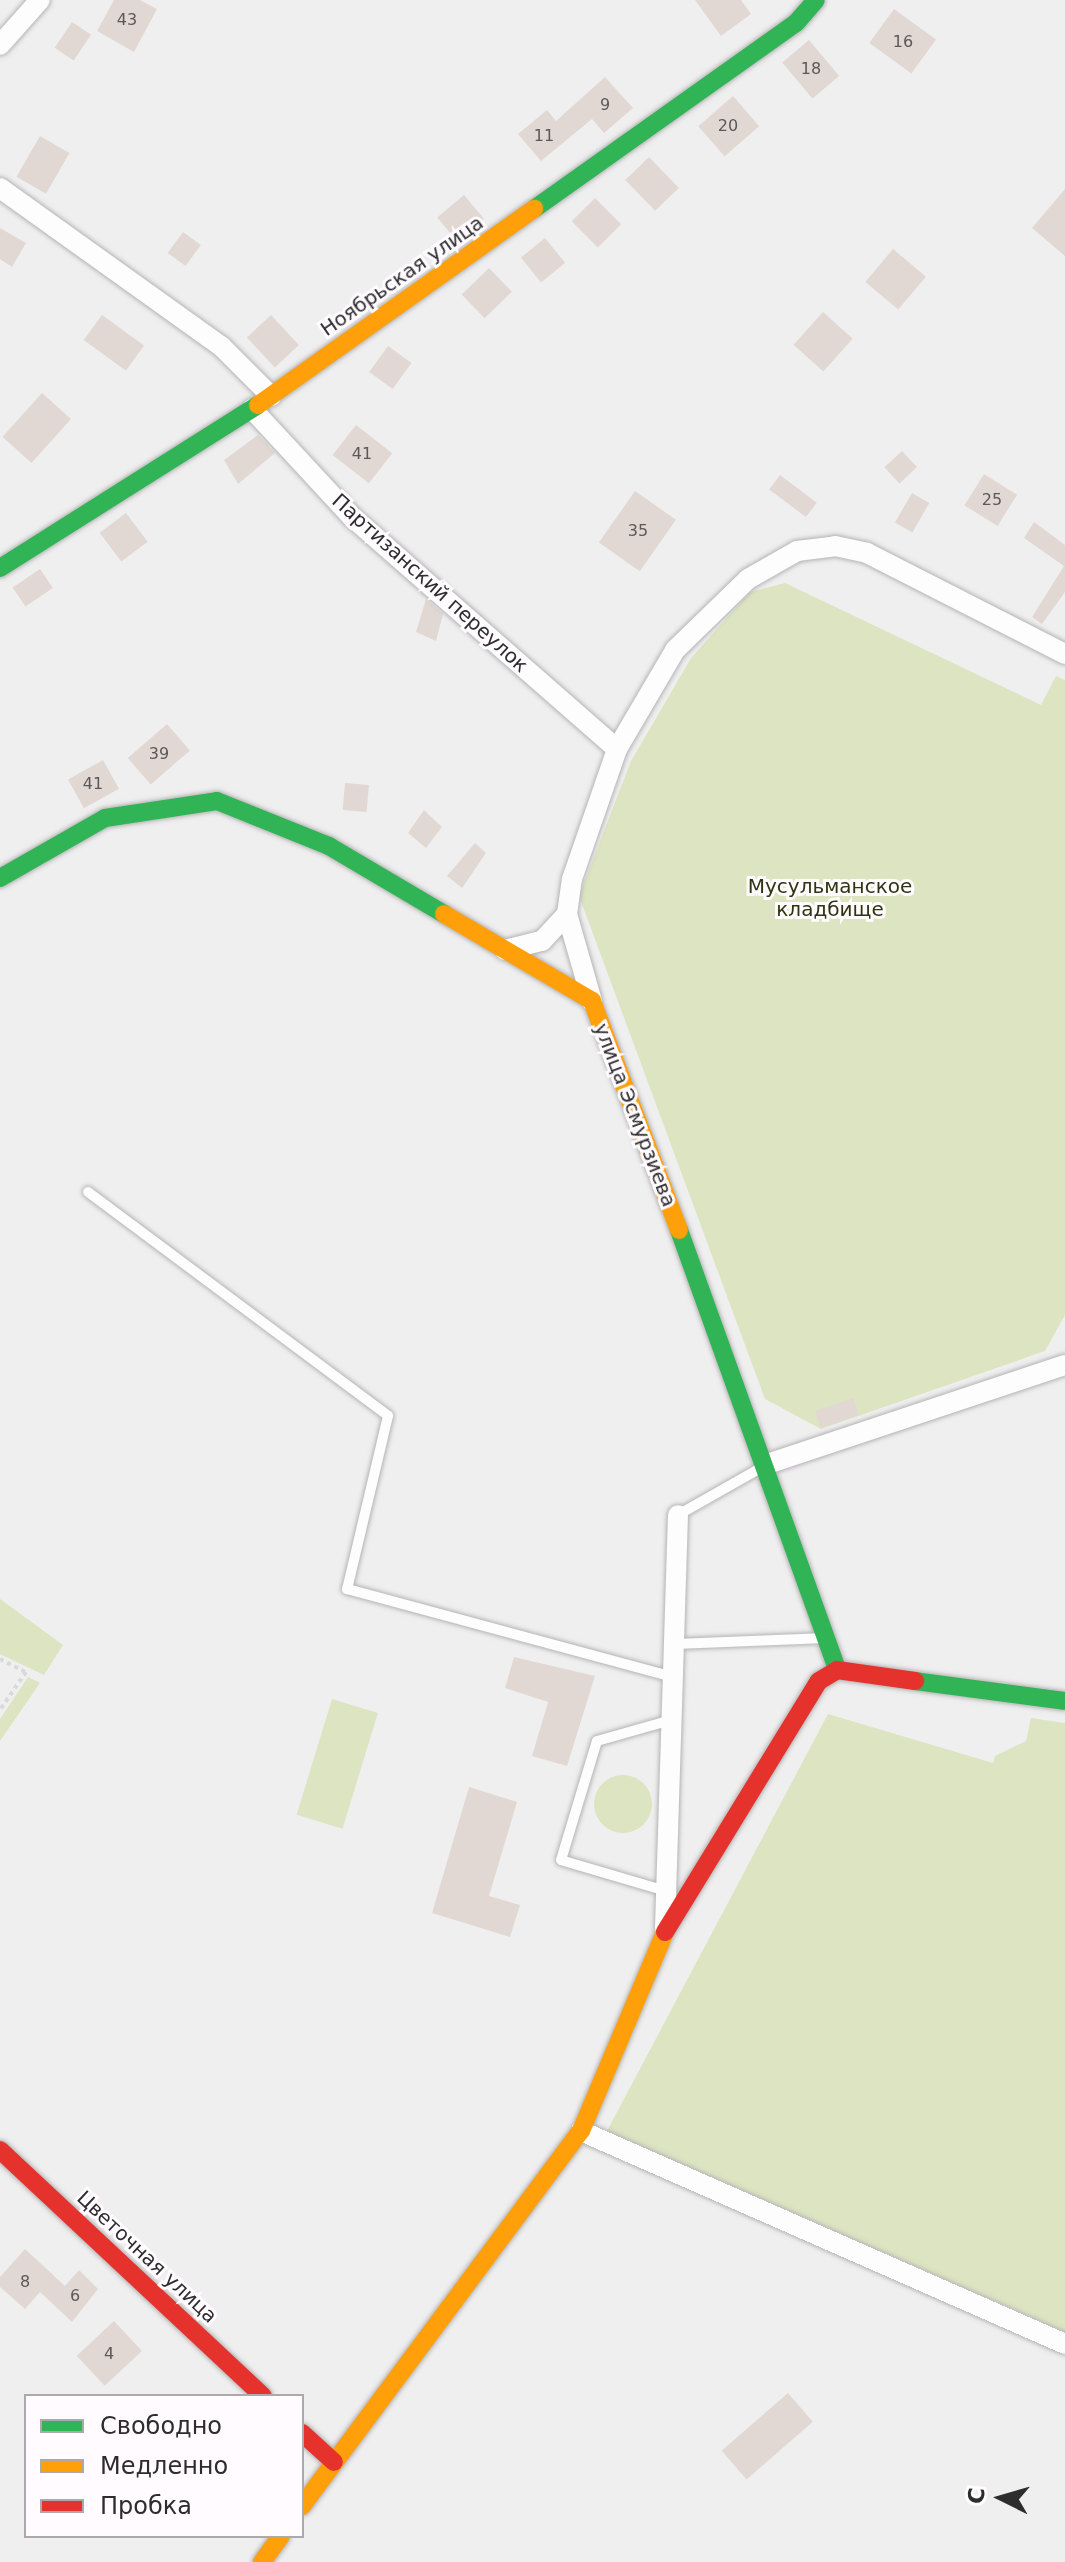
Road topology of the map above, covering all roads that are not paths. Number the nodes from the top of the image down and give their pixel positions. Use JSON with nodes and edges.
{"nodes":[{"id":1,"x":816,"y":0,"type":"edge"},
{"id":2,"x":35,"y":2,"type":"edge"},
{"id":3,"x":0,"y":45,"type":"edge"},
{"id":4,"x":0,"y":188,"type":"edge"},
{"id":5,"x":271,"y":396,"type":"junction"},
{"id":6,"x":252,"y":409,"type":"junction"},
{"id":7,"x":0,"y":568,"type":"edge"},
{"id":8,"x":1065,"y":654,"type":"edge"},
{"id":9,"x":617,"y":749,"type":"junction"},
{"id":10,"x":0,"y":878,"type":"edge"},
{"id":11,"x":567,"y":914,"type":"junction"},
{"id":12,"x":505,"y":950,"type":"junction"},
{"id":13,"x":592,"y":1001,"type":"junction"},
{"id":14,"x":88,"y":1192,"type":"dead end"},
{"id":15,"x":1065,"y":1365,"type":"edge"},
{"id":16,"x":767,"y":1464,"type":"junction"},
{"id":17,"x":678,"y":1515,"type":"joint"},
{"id":18,"x":827,"y":1638,"type":"junction"},
{"id":19,"x":674,"y":1644,"type":"junction"},
{"id":20,"x":837,"y":1670,"type":"junction"},
{"id":21,"x":673,"y":1677,"type":"junction"},
{"id":22,"x":1065,"y":1701,"type":"edge"},
{"id":23,"x":671,"y":1720,"type":"junction"},
{"id":24,"x":666,"y":1891,"type":"junction"},
{"id":25,"x":665,"y":1932,"type":"junction"},
{"id":26,"x":581,"y":2131,"type":"junction"},
{"id":27,"x":0,"y":2150,"type":"edge"},
{"id":28,"x":1065,"y":2344,"type":"edge"},
{"id":29,"x":261,"y":2394,"type":"edge"},
{"id":30,"x":304,"y":2435,"type":"edge"},
{"id":31,"x":334,"y":2462,"type":"junction"},
{"id":32,"x":304,"y":2503,"type":"edge"},
{"id":33,"x":280,"y":2538,"type":"edge"},
{"id":34,"x":262,"y":2562,"type":"edge"}],
"edges":[{"from":1,"to":5,"type":"street","name":"Ноябрьская улица"},
{"from":2,"to":3,"type":"street"},
{"from":4,"to":5,"type":"street"},
{"from":5,"to":6,"type":"street","name":"Ноябрьская улица"},
{"from":6,"to":7,"type":"street","name":"Ноябрьская улица"},
{"from":6,"to":9,"type":"street","name":"Партизанский переулок"},
{"from":8,"to":9,"type":"street"},
{"from":9,"to":11,"type":"street"},
{"from":10,"to":12,"type":"street","name":"улица Эсмурзиева"},
{"from":11,"to":12,"type":"street"},
{"from":11,"to":13,"type":"street"},
{"from":12,"to":13,"type":"street","name":"улица Эсмурзиева"},
{"from":13,"to":16,"type":"street","name":"улица Эсмурзиева"},
{"from":14,"to":21,"type":"lane"},
{"from":15,"to":16,"type":"street"},
{"from":16,"to":17,"type":"lane"},
{"from":16,"to":18,"type":"street","name":"улица Эсмурзиева"},
{"from":17,"to":19,"type":"street"},
{"from":18,"to":19,"type":"lane"},
{"from":18,"to":20,"type":"street","name":"улица Эсмурзиева"},
{"from":19,"to":21,"type":"street"},
{"from":20,"to":22,"type":"street"},
{"from":20,"to":25,"type":"street"},
{"from":21,"to":23,"type":"street"},
{"from":23,"to":24,"type":"street"},
{"from":23,"to":24,"type":"lane"},
{"from":24,"to":25,"type":"street"},
{"from":25,"to":26,"type":"street"},
{"from":26,"to":28,"type":"street"},
{"from":26,"to":31,"type":"street"},
{"from":27,"to":29,"type":"street","name":"Цветочная улица"},
{"from":30,"to":31,"type":"street"},
{"from":31,"to":32,"type":"street"},
{"from":33,"to":34,"type":"street"}]}
